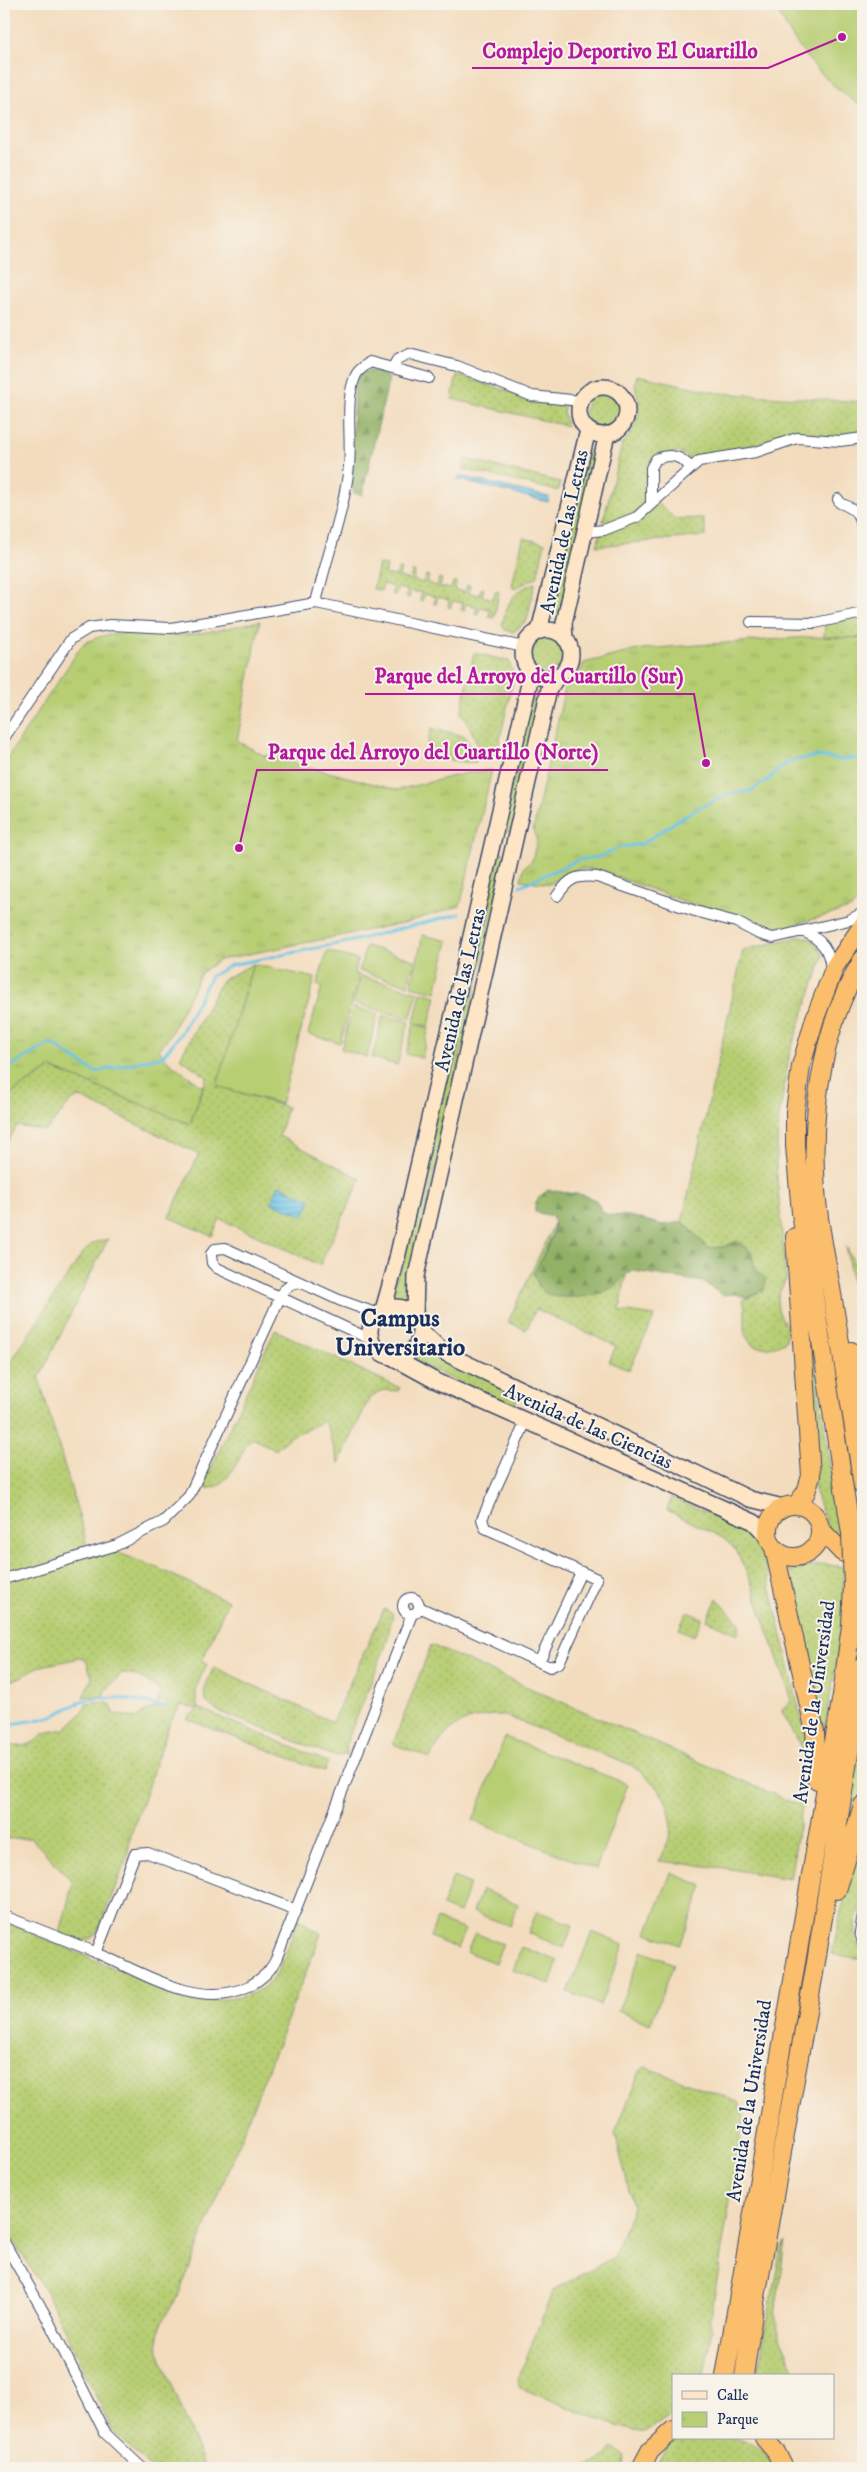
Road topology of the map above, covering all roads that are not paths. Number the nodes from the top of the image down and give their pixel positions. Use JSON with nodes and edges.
{"nodes":[{"id":1,"x":393,"y":367,"type":"junction"},
{"id":2,"x":429,"y":378,"type":"dead end"},
{"id":3,"x":581,"y":401,"type":"junction"},
{"id":4,"x":588,"y":430,"type":"junction"},
{"id":5,"x":607,"y":434,"type":"junction"},
{"id":6,"x":863,"y":438,"type":"edge"},
{"id":7,"x":691,"y":468,"type":"junction"},
{"id":8,"x":838,"y":499,"type":"dead end"},
{"id":9,"x":651,"y":504,"type":"junction"},
{"id":10,"x":585,"y":532,"type":"junction"},
{"id":11,"x":863,"y":532,"type":"edge"},
{"id":12,"x":316,"y":603,"type":"junction"},
{"id":13,"x":863,"y":613,"type":"edge"},
{"id":14,"x":751,"y":622,"type":"dead end"},
{"id":15,"x":539,"y":631,"type":"junction"},
{"id":16,"x":565,"y":639,"type":"junction"},
{"id":17,"x":524,"y":648,"type":"junction"},
{"id":18,"x":529,"y":670,"type":"junction"},
{"id":19,"x":558,"y":676,"type":"junction"},
{"id":20,"x":4,"y":738,"type":"edge"},
{"id":21,"x":493,"y":839,"type":"junction"},
{"id":22,"x":515,"y":844,"type":"junction"},
{"id":23,"x":557,"y":896,"type":"dead end"},
{"id":24,"x":863,"y":913,"type":"edge"},
{"id":25,"x":863,"y":926,"type":"edge"},
{"id":26,"x":802,"y":931,"type":"junction"},
{"id":27,"x":863,"y":959,"type":"edge"},
{"id":28,"x":831,"y":977,"type":"junction"},
{"id":29,"x":795,"y":1146,"type":"junction"},
{"id":30,"x":818,"y":1207,"type":"junction"},
{"id":31,"x":301,"y":1283,"type":"junction"},
{"id":32,"x":281,"y":1297,"type":"junction"},
{"id":33,"x":380,"y":1312,"type":"junction"},
{"id":34,"x":418,"y":1323,"type":"junction"},
{"id":35,"x":372,"y":1340,"type":"junction"},
{"id":36,"x":388,"y":1355,"type":"junction"},
{"id":37,"x":863,"y":1388,"type":"edge"},
{"id":38,"x":526,"y":1421,"type":"junction"},
{"id":39,"x":863,"y":1486,"type":"edge"},
{"id":40,"x":790,"y":1506,"type":"junction"},
{"id":41,"x":820,"y":1530,"type":"junction"},
{"id":42,"x":772,"y":1543,"type":"junction"},
{"id":43,"x":811,"y":1551,"type":"junction"},
{"id":44,"x":842,"y":1552,"type":"junction"},
{"id":45,"x":863,"y":1562,"type":"edge"},
{"id":46,"x":581,"y":1572,"type":"junction"},
{"id":47,"x":4,"y":1579,"type":"edge"},
{"id":48,"x":539,"y":1662,"type":"junction"},
{"id":49,"x":863,"y":1666,"type":"edge"},
{"id":50,"x":863,"y":1805,"type":"edge"},
{"id":51,"x":814,"y":1849,"type":"junction"},
{"id":52,"x":296,"y":1910,"type":"junction"},
{"id":53,"x":863,"y":1915,"type":"edge"},
{"id":54,"x":4,"y":1916,"type":"edge"},
{"id":55,"x":863,"y":1943,"type":"edge"},
{"id":56,"x":96,"y":1953,"type":"junction"},
{"id":57,"x":816,"y":1962,"type":"junction"},
{"id":58,"x":4,"y":2242,"type":"edge"},
{"id":59,"x":725,"y":2374,"type":"edge"},
{"id":60,"x":744,"y":2374,"type":"edge"},
{"id":61,"x":672,"y":2431,"type":"edge"},
{"id":62,"x":766,"y":2440,"type":"edge"},
{"id":63,"x":142,"y":2468,"type":"edge"},
{"id":64,"x":641,"y":2468,"type":"edge"},
{"id":65,"x":784,"y":2468,"type":"edge"}],
"edges":[{"from":1,"to":2,"type":"street"},
{"from":1,"to":3,"type":"street"},
{"from":1,"to":12,"type":"street"},
{"from":3,"to":4,"type":"main road"},
{"from":3,"to":5,"type":"main road"},
{"from":4,"to":5,"type":"main road"},
{"from":4,"to":15,"type":"main road","name":"Avenida de las Letras"},
{"from":5,"to":10,"type":"main road","name":"Avenida de las Letras"},
{"from":6,"to":7,"type":"street"},
{"from":7,"to":9,"type":"street"},
{"from":7,"to":9,"type":"street"},
{"from":8,"to":11,"type":"street"},
{"from":9,"to":10,"type":"street"},
{"from":10,"to":16,"type":"main road","name":"Avenida de las Letras"},
{"from":12,"to":17,"type":"street"},
{"from":12,"to":20,"type":"street"},
{"from":13,"to":14,"type":"street"},
{"from":15,"to":16,"type":"main road"},
{"from":15,"to":17,"type":"main road"},
{"from":16,"to":19,"type":"main road"},
{"from":17,"to":18,"type":"main road"},
{"from":18,"to":19,"type":"main road"},
{"from":18,"to":21,"type":"main road","name":"Avenida de las Letras"},
{"from":19,"to":22,"type":"main road","name":"Avenida de las Letras"},
{"from":21,"to":22,"type":"street"},
{"from":21,"to":33,"type":"main road","name":"Avenida de las Letras"},
{"from":22,"to":34,"type":"main road","name":"Avenida de las Letras"},
{"from":23,"to":26,"type":"street"},
{"from":24,"to":26,"type":"street"},
{"from":25,"to":28,"type":"highway","name":"Avenida de la Universidad"},
{"from":26,"to":28,"type":"street"},
{"from":27,"to":30,"type":"highway"},
{"from":28,"to":29,"type":"highway","name":"Avenida de la Universidad"},
{"from":29,"to":40,"type":"highway"},
{"from":29,"to":51,"type":"highway","name":"Avenida de la Universidad","bridge":true},
{"from":30,"to":37,"type":"highway"},
{"from":30,"to":39,"type":"highway"},
{"from":31,"to":32,"type":"street"},
{"from":31,"to":32,"type":"street"},
{"from":31,"to":33,"type":"street"},
{"from":32,"to":35,"type":"street"},
{"from":32,"to":47,"type":"street"},
{"from":33,"to":34,"type":"main road"},
{"from":33,"to":35,"type":"main road"},
{"from":34,"to":36,"type":"main road"},
{"from":34,"to":40,"type":"main road","name":"Avenida de las Ciencias"},
{"from":35,"to":36,"type":"main road"},
{"from":36,"to":38,"type":"main road","name":"Avenida de las Ciencias"},
{"from":38,"to":42,"type":"main road","name":"Avenida de las Ciencias"},
{"from":38,"to":46,"type":"street"},
{"from":40,"to":41,"type":"highway"},
{"from":40,"to":42,"type":"highway"},
{"from":41,"to":43,"type":"highway"},
{"from":41,"to":44,"type":"highway"},
{"from":42,"to":43,"type":"highway"},
{"from":42,"to":51,"type":"highway"},
{"from":43,"to":44,"type":"highway"},
{"from":44,"to":45,"type":"highway"},
{"from":46,"to":48,"type":"street"},
{"from":46,"to":48,"type":"street"},
{"from":48,"to":52,"type":"street"},
{"from":49,"to":57,"type":"highway","name":"Avenida de la Universidad"},
{"from":50,"to":57,"type":"highway"},
{"from":51,"to":59,"type":"highway","name":"Avenida de la Universidad"},
{"from":52,"to":56,"type":"street"},
{"from":52,"to":56,"type":"street"},
{"from":53,"to":55,"type":"street"},
{"from":54,"to":56,"type":"street"},
{"from":57,"to":60,"type":"highway","name":"Avenida de la Universidad"},
{"from":58,"to":63,"type":"street"},
{"from":61,"to":64,"type":"highway"},
{"from":62,"to":65,"type":"highway"}]}
